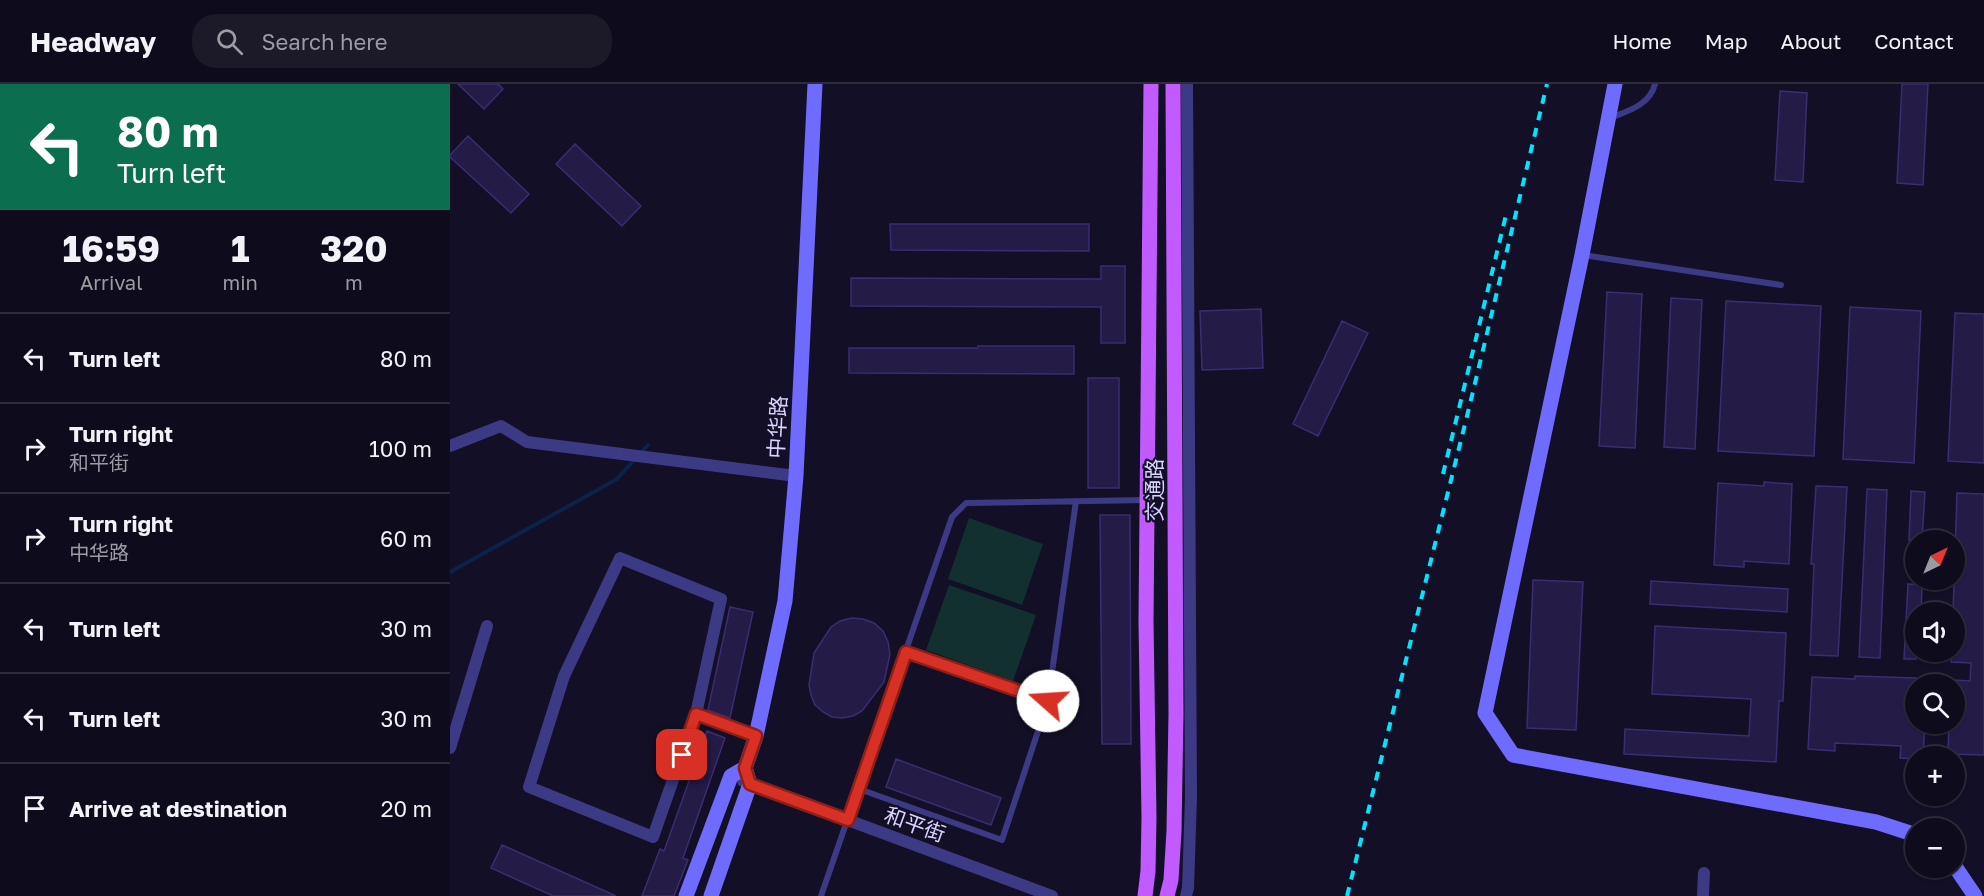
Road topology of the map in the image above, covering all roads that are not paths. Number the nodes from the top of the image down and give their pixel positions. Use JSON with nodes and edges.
{"nodes":[{"id":1,"x":814,"y":84,"type":"edge"},
{"id":2,"x":1151,"y":84,"type":"edge"},
{"id":3,"x":1173,"y":84,"type":"edge"},
{"id":4,"x":1187,"y":84,"type":"edge"},
{"id":5,"x":1615,"y":84,"type":"edge"},
{"id":6,"x":1655,"y":84,"type":"edge"},
{"id":7,"x":1610,"y":118,"type":"junction"},
{"id":8,"x":1582,"y":255,"type":"junction"},
{"id":9,"x":1781,"y":285,"type":"dead end"},
{"id":10,"x":450,"y":446,"type":"edge"},
{"id":11,"x":796,"y":476,"type":"junction"},
{"id":12,"x":1147,"y":500,"type":"junction"},
{"id":13,"x":1076,"y":501,"type":"junction"},
{"id":14,"x":487,"y":626,"type":"dead end"},
{"id":15,"x":906,"y":652,"type":"junction"},
{"id":16,"x":1048,"y":701,"type":"junction"},
{"id":17,"x":696,"y":714,"type":"junction"},
{"id":18,"x":756,"y":736,"type":"junction"},
{"id":19,"x":450,"y":748,"type":"edge"},
{"id":20,"x":745,"y":768,"type":"junction"},
{"id":21,"x":730,"y":777,"type":"junction"},
{"id":22,"x":750,"y":784,"type":"junction"},
{"id":23,"x":859,"y":789,"type":"junction"},
{"id":24,"x":848,"y":820,"type":"junction"},
{"id":25,"x":1905,"y":831,"type":"edge"},
{"id":26,"x":1704,"y":873,"type":"dead end"},
{"id":27,"x":1963,"y":878,"type":"edge"},
{"id":28,"x":686,"y":896,"type":"edge"},
{"id":29,"x":711,"y":896,"type":"edge"},
{"id":30,"x":821,"y":896,"type":"edge"},
{"id":31,"x":1052,"y":896,"type":"edge"},
{"id":32,"x":1145,"y":896,"type":"edge"},
{"id":33,"x":1167,"y":896,"type":"edge"},
{"id":34,"x":1186,"y":896,"type":"edge"},
{"id":35,"x":1703,"y":896,"type":"edge"},
{"id":36,"x":1975,"y":896,"type":"edge"}],
"edges":[{"from":1,"to":11,"type":"street","name":"中华路"},
{"from":2,"to":12,"type":"main road","name":"交通路"},
{"from":3,"to":33,"type":"main road","name":"交通路"},
{"from":4,"to":34,"type":"street"},
{"from":5,"to":7,"type":"street"},
{"from":6,"to":7,"type":"lane"},
{"from":7,"to":8,"type":"street"},
{"from":8,"to":9,"type":"lane"},
{"from":8,"to":25,"type":"street"},
{"from":10,"to":11,"type":"street"},
{"from":11,"to":18,"type":"street","name":"中华路"},
{"from":12,"to":13,"type":"lane"},
{"from":12,"to":32,"type":"main road","name":"交通路"},
{"from":13,"to":15,"type":"lane"},
{"from":13,"to":16,"type":"lane"},
{"from":14,"to":19,"type":"street"},
{"from":15,"to":16,"type":"lane"},
{"from":15,"to":23,"type":"lane"},
{"from":16,"to":23,"type":"lane"},
{"from":17,"to":17,"type":"street"},
{"from":17,"to":18,"type":"street"},
{"from":18,"to":20,"type":"street","name":"中华路"},
{"from":20,"to":21,"type":"street"},
{"from":20,"to":22,"type":"street"},
{"from":21,"to":22,"type":"street","name":"和平街"},
{"from":21,"to":28,"type":"street"},
{"from":22,"to":24,"type":"street","name":"和平街"},
{"from":22,"to":29,"type":"street"},
{"from":23,"to":24,"type":"lane"},
{"from":24,"to":30,"type":"lane"},
{"from":24,"to":31,"type":"street","name":"和平街"},
{"from":26,"to":35,"type":"street"},
{"from":27,"to":36,"type":"street"}]}
